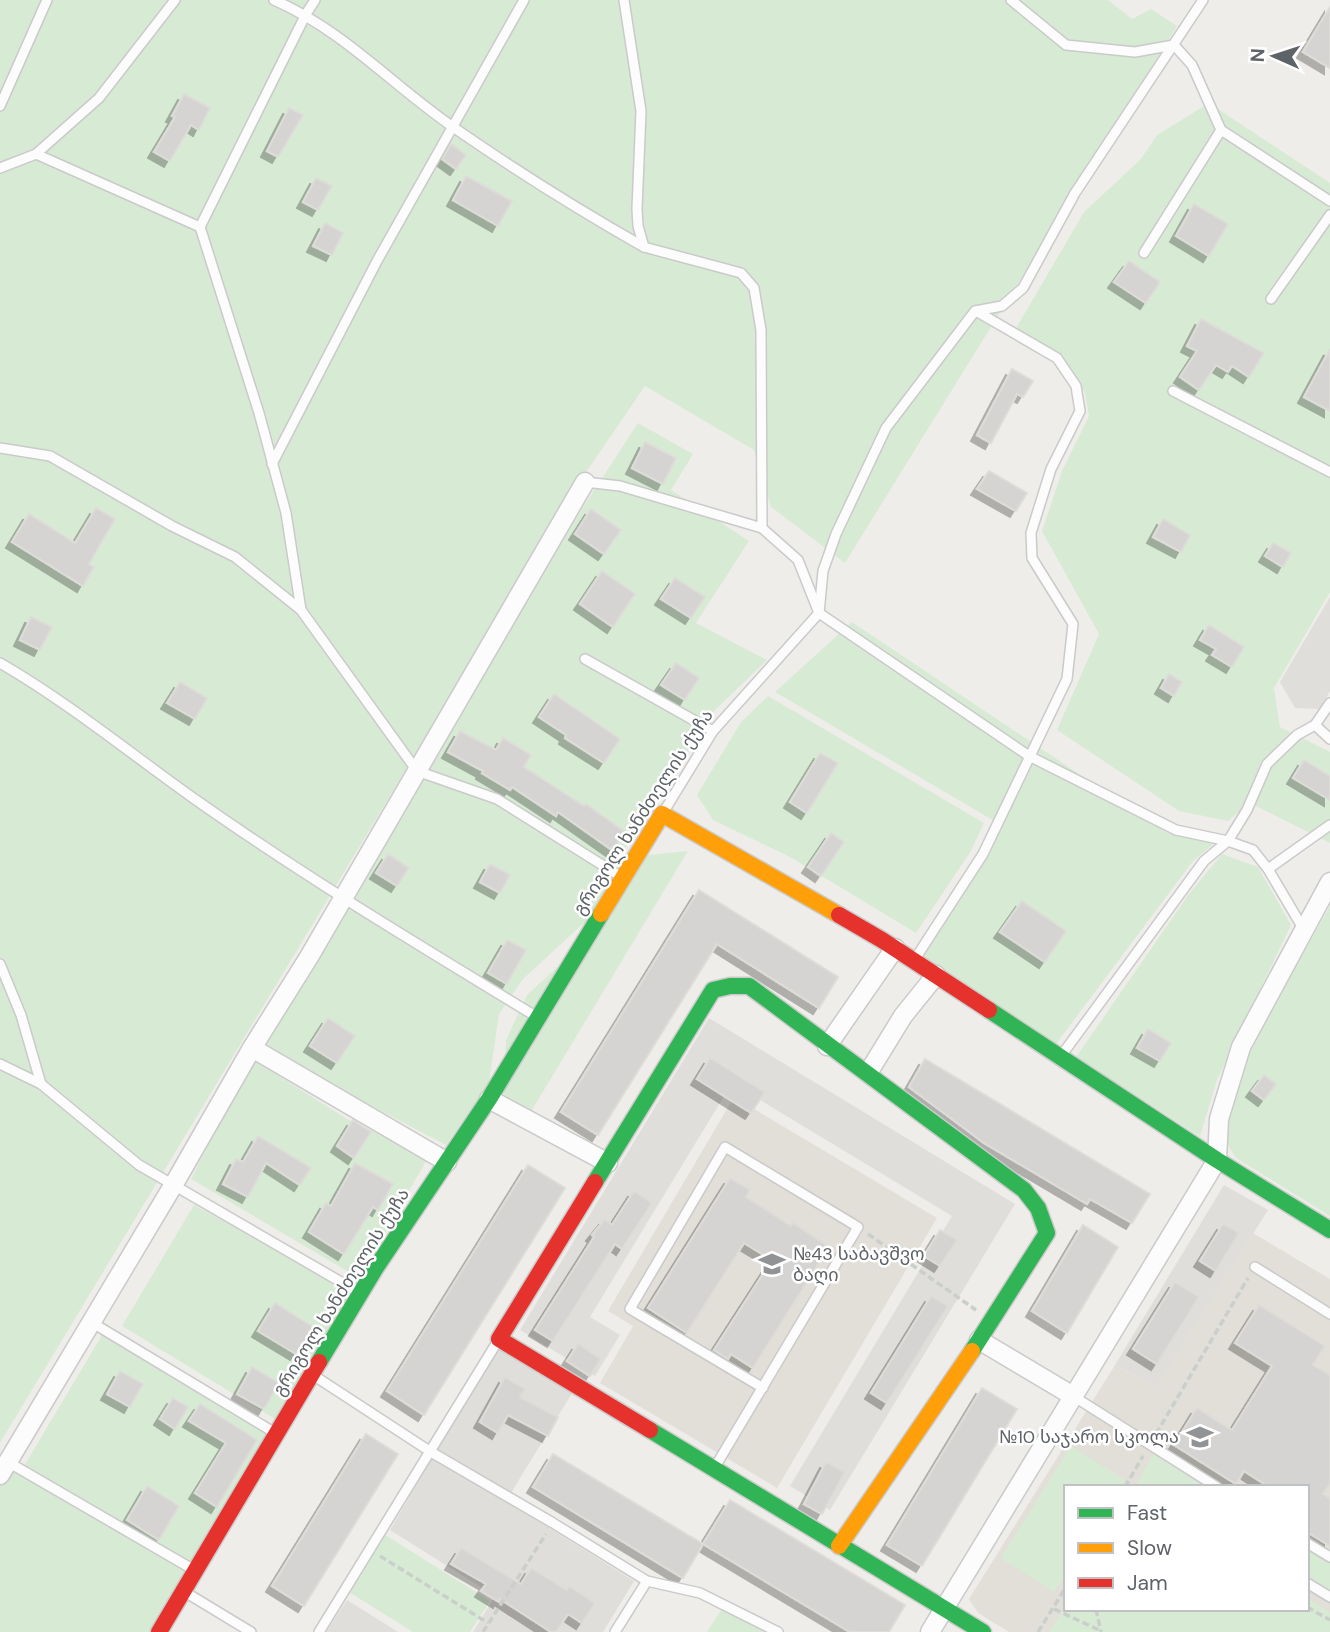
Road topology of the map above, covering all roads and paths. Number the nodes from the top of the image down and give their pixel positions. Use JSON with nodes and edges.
{"nodes":[{"id":1,"x":47,"y":0,"type":"edge"},
{"id":2,"x":175,"y":0,"type":"edge"},
{"id":3,"x":274,"y":0,"type":"edge"},
{"id":4,"x":315,"y":0,"type":"edge"},
{"id":5,"x":524,"y":0,"type":"edge"},
{"id":6,"x":624,"y":0,"type":"edge"},
{"id":7,"x":1011,"y":0,"type":"edge"},
{"id":8,"x":1203,"y":0,"type":"edge"},
{"id":9,"x":306,"y":14,"type":"junction"},
{"id":10,"x":1174,"y":45,"type":"junction"},
{"id":11,"x":0,"y":106,"type":"edge"},
{"id":12,"x":452,"y":126,"type":"junction"},
{"id":13,"x":1221,"y":130,"type":"junction"},
{"id":14,"x":36,"y":154,"type":"junction"},
{"id":15,"x":0,"y":168,"type":"edge"},
{"id":16,"x":1330,"y":201,"type":"edge"},
{"id":17,"x":1330,"y":215,"type":"edge"},
{"id":18,"x":200,"y":226,"type":"junction"},
{"id":19,"x":644,"y":247,"type":"junction"},
{"id":20,"x":1144,"y":253,"type":"dead end"},
{"id":21,"x":1271,"y":299,"type":"dead end"},
{"id":22,"x":975,"y":311,"type":"junction"},
{"id":23,"x":1173,"y":391,"type":"dead end"},
{"id":24,"x":0,"y":448,"type":"edge"},
{"id":25,"x":272,"y":464,"type":"junction"},
{"id":26,"x":1330,"y":472,"type":"edge"},
{"id":27,"x":585,"y":482,"type":"joint"},
{"id":28,"x":762,"y":528,"type":"junction"},
{"id":29,"x":301,"y":610,"type":"junction"},
{"id":30,"x":819,"y":613,"type":"junction"},
{"id":31,"x":585,"y":659,"type":"dead end"},
{"id":32,"x":0,"y":663,"type":"edge"},
{"id":33,"x":1330,"y":703,"type":"edge"},
{"id":34,"x":1315,"y":725,"type":"junction"},
{"id":35,"x":713,"y":731,"type":"junction"},
{"id":36,"x":1330,"y":739,"type":"edge"},
{"id":37,"x":1029,"y":756,"type":"junction"},
{"id":38,"x":417,"y":771,"type":"junction"},
{"id":39,"x":662,"y":814,"type":"junction"},
{"id":40,"x":1330,"y":825,"type":"edge"},
{"id":41,"x":1228,"y":841,"type":"junction"},
{"id":42,"x":1268,"y":870,"type":"junction"},
{"id":43,"x":623,"y":878,"type":"junction"},
{"id":44,"x":1330,"y":882,"type":"edge"},
{"id":45,"x":342,"y":898,"type":"junction"},
{"id":46,"x":1304,"y":930,"type":"junction"},
{"id":47,"x":895,"y":948,"type":"junction"},
{"id":48,"x":914,"y":961,"type":"junction"},
{"id":49,"x":0,"y":964,"type":"edge"},
{"id":50,"x":936,"y":975,"type":"junction"},
{"id":51,"x":537,"y":1017,"type":"junction"},
{"id":52,"x":827,"y":1046,"type":"junction"},
{"id":53,"x":252,"y":1048,"type":"junction"},
{"id":54,"x":1060,"y":1057,"type":"junction"},
{"id":55,"x":0,"y":1064,"type":"edge"},
{"id":56,"x":868,"y":1073,"type":"junction"},
{"id":57,"x":41,"y":1084,"type":"junction"},
{"id":58,"x":489,"y":1099,"type":"junction"},
{"id":59,"x":1217,"y":1160,"type":"junction"},
{"id":60,"x":447,"y":1161,"type":"junction"},
{"id":61,"x":608,"y":1163,"type":"junction"},
{"id":62,"x":174,"y":1184,"type":"junction"},
{"id":63,"x":858,"y":1227,"type":"junction"},
{"id":64,"x":1330,"y":1230,"type":"edge"},
{"id":65,"x":1255,"y":1267,"type":"joint"},
{"id":66,"x":360,"y":1293,"type":"junction"},
{"id":67,"x":1330,"y":1314,"type":"edge"},
{"id":68,"x":992,"y":1321,"type":"junction"},
{"id":69,"x":91,"y":1322,"type":"junction"},
{"id":70,"x":499,"y":1339,"type":"junction"},
{"id":71,"x":979,"y":1340,"type":"junction"},
{"id":72,"x":312,"y":1374,"type":"junction"},
{"id":73,"x":763,"y":1388,"type":"junction"},
{"id":74,"x":1073,"y":1396,"type":"junction"},
{"id":75,"x":277,"y":1434,"type":"junction"},
{"id":76,"x":1151,"y":1443,"type":"junction"},
{"id":77,"x":431,"y":1452,"type":"junction"},
{"id":78,"x":4,"y":1468,"type":"edge"},
{"id":79,"x":714,"y":1469,"type":"junction"},
{"id":80,"x":1126,"y":1485,"type":"edge"},
{"id":81,"x":1214,"y":1485,"type":"edge"},
{"id":82,"x":553,"y":1523,"type":"junction"},
{"id":83,"x":1309,"y":1544,"type":"edge"},
{"id":84,"x":839,"y":1546,"type":"junction"},
{"id":85,"x":370,"y":1550,"type":"junction"},
{"id":86,"x":1330,"y":1557,"type":"edge"},
{"id":87,"x":195,"y":1571,"type":"junction"},
{"id":88,"x":647,"y":1581,"type":"junction"},
{"id":89,"x":1309,"y":1584,"type":"edge"},
{"id":90,"x":1064,"y":1590,"type":"edge"},
{"id":91,"x":183,"y":1591,"type":"junction"},
{"id":92,"x":1330,"y":1597,"type":"edge"},
{"id":93,"x":1053,"y":1608,"type":"junction"},
{"id":94,"x":1309,"y":1608,"type":"edge"},
{"id":95,"x":944,"y":1609,"type":"junction"},
{"id":96,"x":1097,"y":1611,"type":"edge"},
{"id":97,"x":1330,"y":1620,"type":"edge"},
{"id":98,"x":488,"y":1623,"type":"junction"},
{"id":99,"x":1100,"y":1631,"type":"edge"},
{"id":100,"x":159,"y":1632,"type":"edge"},
{"id":101,"x":251,"y":1632,"type":"edge"},
{"id":102,"x":319,"y":1632,"type":"edge"},
{"id":103,"x":483,"y":1632,"type":"edge"},
{"id":104,"x":615,"y":1632,"type":"edge"},
{"id":105,"x":778,"y":1632,"type":"edge"},
{"id":106,"x":930,"y":1632,"type":"edge"},
{"id":107,"x":983,"y":1632,"type":"edge"},
{"id":108,"x":1038,"y":1632,"type":"edge"}],
"edges":[{"from":1,"to":11,"type":"lane"},
{"from":2,"to":14,"type":"lane"},
{"from":3,"to":9,"type":"lane"},
{"from":4,"to":9,"type":"lane"},
{"from":5,"to":12,"type":"lane"},
{"from":6,"to":19,"type":"lane"},
{"from":7,"to":10,"type":"lane"},
{"from":8,"to":10,"type":"lane"},
{"from":9,"to":12,"type":"lane"},
{"from":9,"to":18,"type":"lane"},
{"from":10,"to":13,"type":"lane"},
{"from":10,"to":22,"type":"lane"},
{"from":12,"to":19,"type":"lane"},
{"from":12,"to":25,"type":"lane"},
{"from":13,"to":16,"type":"lane"},
{"from":13,"to":20,"type":"lane"},
{"from":14,"to":15,"type":"lane"},
{"from":14,"to":18,"type":"lane"},
{"from":17,"to":21,"type":"lane"},
{"from":18,"to":25,"type":"lane"},
{"from":19,"to":28,"type":"lane"},
{"from":22,"to":30,"type":"lane"},
{"from":22,"to":37,"type":"lane"},
{"from":23,"to":26,"type":"lane"},
{"from":24,"to":29,"type":"lane"},
{"from":25,"to":29,"type":"lane"},
{"from":27,"to":28,"type":"lane"},
{"from":27,"to":38,"type":"street"},
{"from":28,"to":30,"type":"lane"},
{"from":29,"to":38,"type":"lane"},
{"from":30,"to":35,"type":"lane","name":"გრიგოლ ხანძთელის ქუჩა"},
{"from":30,"to":37,"type":"lane"},
{"from":31,"to":35,"type":"lane"},
{"from":32,"to":45,"type":"lane"},
{"from":33,"to":34,"type":"lane"},
{"from":34,"to":36,"type":"lane"},
{"from":34,"to":41,"type":"lane"},
{"from":35,"to":39,"type":"lane","name":"გრიგოლ ხანძთელის ქუჩა"},
{"from":37,"to":41,"type":"lane"},
{"from":37,"to":48,"type":"lane"},
{"from":38,"to":43,"type":"lane"},
{"from":38,"to":45,"type":"street"},
{"from":39,"to":43,"type":"street","name":"გრიგოლ ხანძთელის ქუჩა"},
{"from":39,"to":47,"type":"street"},
{"from":40,"to":42,"type":"lane"},
{"from":41,"to":42,"type":"lane"},
{"from":41,"to":54,"type":"lane"},
{"from":42,"to":46,"type":"lane"},
{"from":43,"to":51,"type":"street","name":"გრიგოლ ხანძთელის ქუჩა"},
{"from":44,"to":46,"type":"street"},
{"from":45,"to":51,"type":"lane"},
{"from":45,"to":53,"type":"street"},
{"from":46,"to":59,"type":"street"},
{"from":47,"to":48,"type":"street"},
{"from":47,"to":52,"type":"street"},
{"from":48,"to":50,"type":"street"},
{"from":49,"to":57,"type":"lane"},
{"from":50,"to":54,"type":"street"},
{"from":50,"to":56,"type":"street"},
{"from":51,"to":58,"type":"street","name":"გრიგოლ ხანძთელის ქუჩა"},
{"from":52,"to":56,"type":"street"},
{"from":52,"to":61,"type":"street"},
{"from":53,"to":60,"type":"street"},
{"from":53,"to":62,"type":"street"},
{"from":54,"to":59,"type":"street"},
{"from":55,"to":57,"type":"lane"},
{"from":56,"to":68,"type":"street"},
{"from":57,"to":62,"type":"lane"},
{"from":58,"to":60,"type":"street","name":"გრიგოლ ხანძთელის ქუჩა"},
{"from":58,"to":61,"type":"street"},
{"from":59,"to":64,"type":"street"},
{"from":59,"to":74,"type":"street"},
{"from":60,"to":66,"type":"street","name":"გრიგოლ ხანძთელის ქუჩა"},
{"from":61,"to":70,"type":"street"},
{"from":62,"to":66,"type":"lane"},
{"from":62,"to":69,"type":"street"},
{"from":63,"to":68,"type":"path"},
{"from":63,"to":73,"type":"lane"},
{"from":63,"to":73,"type":"lane"},
{"from":65,"to":67,"type":"lane"},
{"from":65,"to":76,"type":"path"},
{"from":66,"to":72,"type":"street","name":"გრიგოლ ხანძთელის ქუჩა"},
{"from":68,"to":71,"type":"street"},
{"from":69,"to":75,"type":"lane"},
{"from":69,"to":78,"type":"street"},
{"from":70,"to":77,"type":"lane"},
{"from":70,"to":79,"type":"street"},
{"from":71,"to":74,"type":"street"},
{"from":71,"to":84,"type":"street"},
{"from":72,"to":75,"type":"street","name":"გრიგოლ ხანძთელის ქუჩა"},
{"from":72,"to":77,"type":"lane"},
{"from":73,"to":79,"type":"lane"},
{"from":74,"to":76,"type":"lane"},
{"from":74,"to":95,"type":"street"},
{"from":75,"to":87,"type":"street","name":"გრიგოლ ხანძთელის ქუჩა"},
{"from":76,"to":80,"type":"path"},
{"from":76,"to":81,"type":"lane"},
{"from":77,"to":82,"type":"lane"},
{"from":77,"to":85,"type":"lane"},
{"from":78,"to":87,"type":"lane"},
{"from":79,"to":84,"type":"street"},
{"from":82,"to":88,"type":"lane"},
{"from":82,"to":98,"type":"path"},
{"from":83,"to":86,"type":"lane"},
{"from":84,"to":95,"type":"street"},
{"from":85,"to":98,"type":"path"},
{"from":85,"to":102,"type":"lane"},
{"from":87,"to":91,"type":"street","name":"გრიგოლ ხანძთელის ქუჩა"},
{"from":88,"to":104,"type":"lane"},
{"from":88,"to":105,"type":"lane"},
{"from":89,"to":92,"type":"lane"},
{"from":90,"to":93,"type":"path"},
{"from":91,"to":100,"type":"street","name":"გრიგოლ ხანძთელის ქუჩა"},
{"from":91,"to":101,"type":"lane"},
{"from":93,"to":99,"type":"path"},
{"from":93,"to":108,"type":"path"},
{"from":94,"to":97,"type":"path"},
{"from":95,"to":106,"type":"street"},
{"from":95,"to":107,"type":"street"},
{"from":96,"to":99,"type":"path"},
{"from":98,"to":103,"type":"path"}]}
